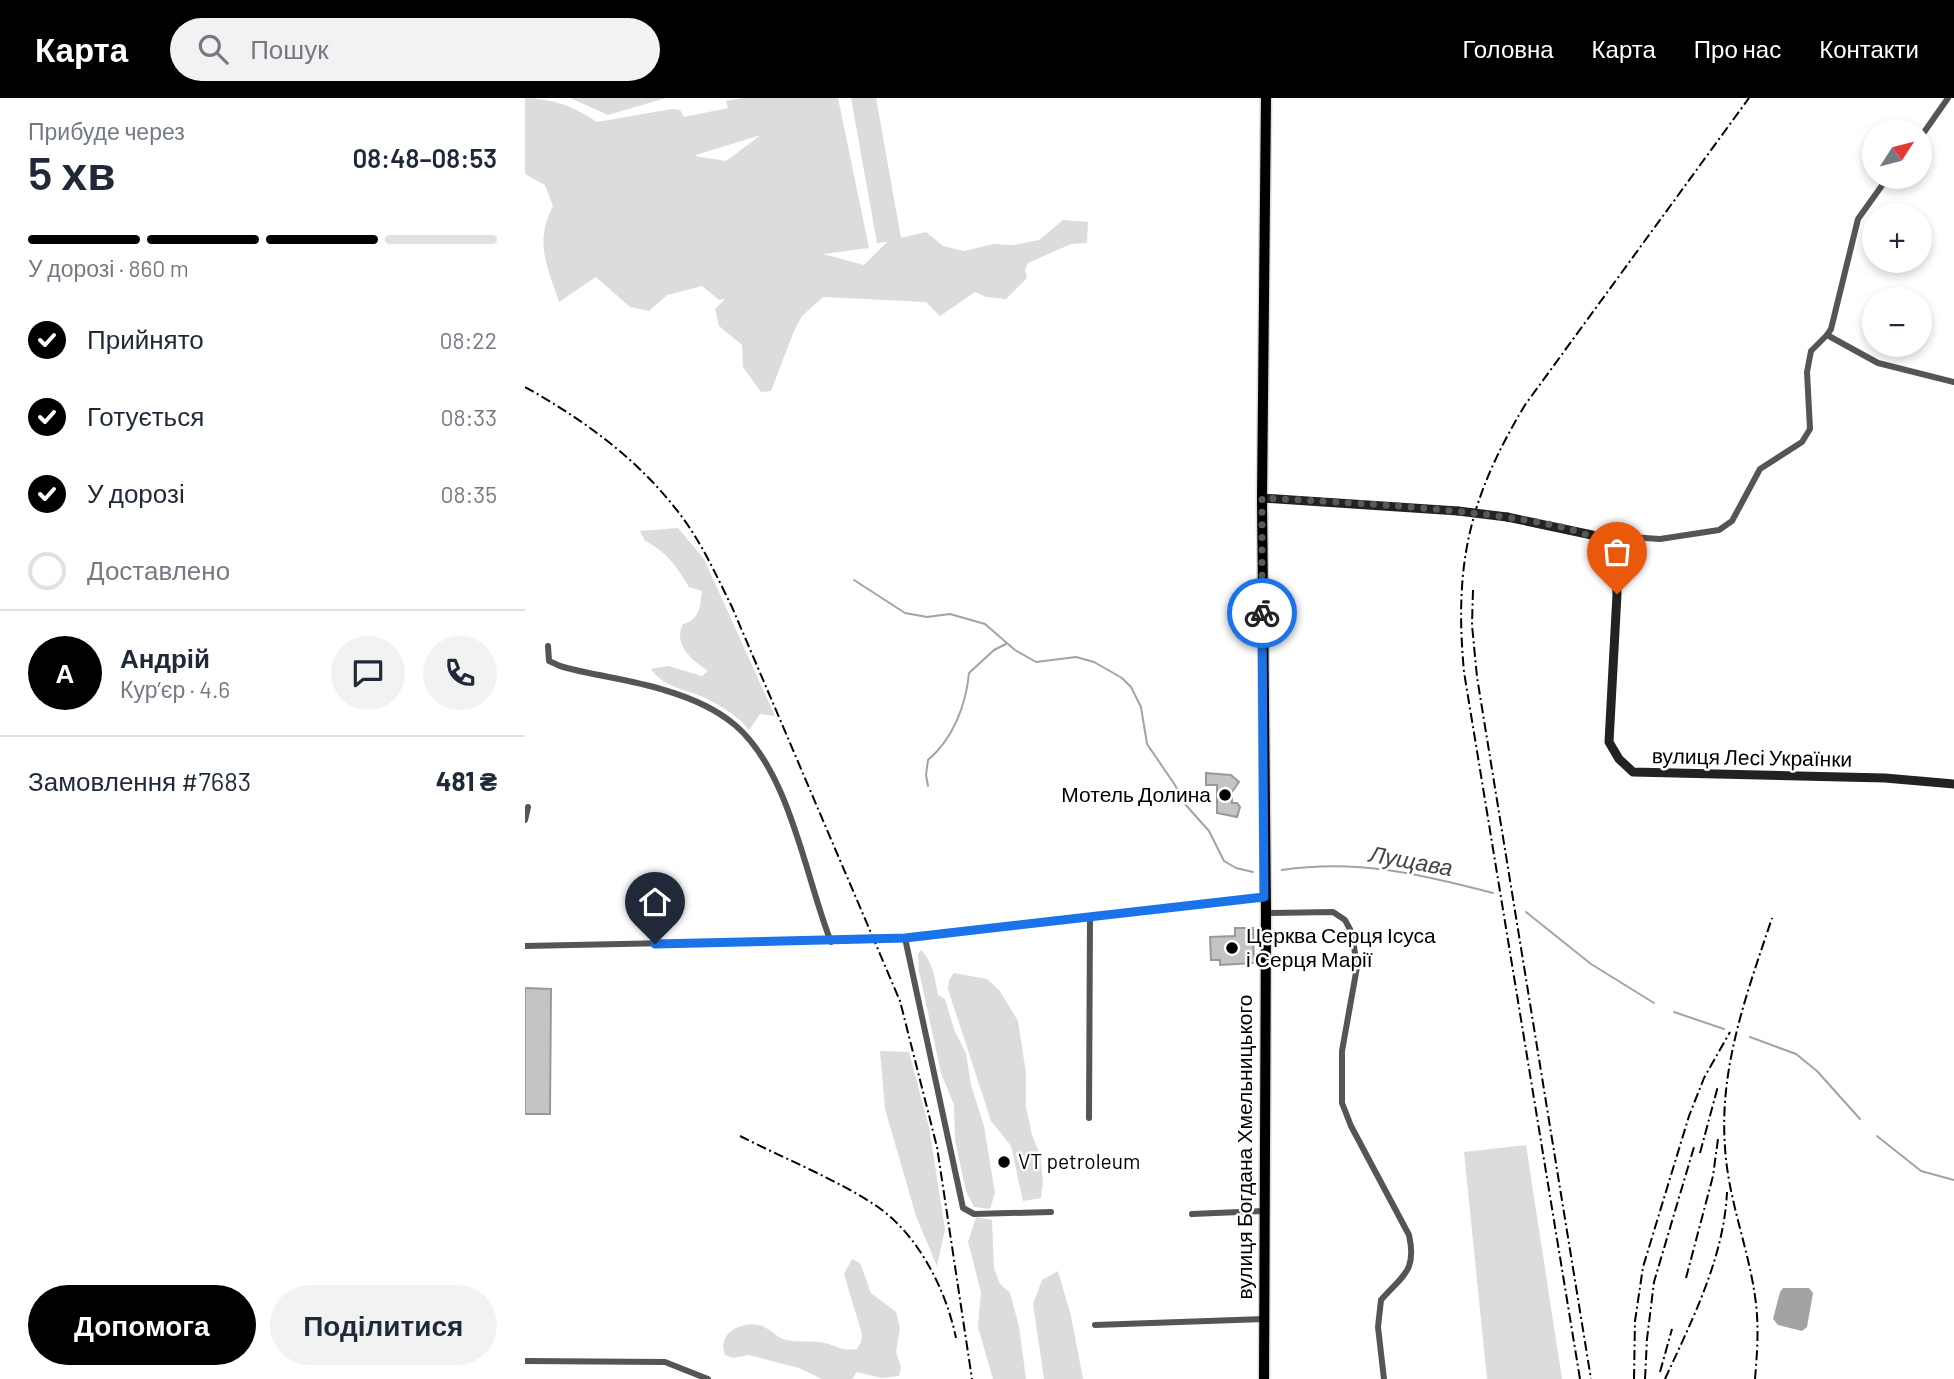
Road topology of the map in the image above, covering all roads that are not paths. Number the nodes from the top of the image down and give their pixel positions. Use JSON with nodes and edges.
{"nodes":[{"id":1,"x":1266,"y":98,"type":"edge"},
{"id":2,"x":1948,"y":98,"type":"edge"},
{"id":3,"x":1932,"y":121,"type":"edge"},
{"id":4,"x":1879,"y":189,"type":"edge"},
{"id":5,"x":1827,"y":335,"type":"junction"},
{"id":6,"x":1954,"y":382,"type":"edge"},
{"id":7,"x":1262,"y":498,"type":"junction"},
{"id":8,"x":1603,"y":544,"type":"junction"},
{"id":9,"x":548,"y":646,"type":"dead end"},
{"id":10,"x":1954,"y":784,"type":"edge"},
{"id":11,"x":528,"y":807,"type":"dead end"},
{"id":12,"x":525,"y":820,"type":"edge"},
{"id":13,"x":1264,"y":897,"type":"junction"},
{"id":14,"x":1265,"y":913,"type":"junction"},
{"id":15,"x":1090,"y":916,"type":"junction"},
{"id":16,"x":905,"y":938,"type":"junction"},
{"id":17,"x":831,"y":942,"type":"junction"},
{"id":18,"x":525,"y":946,"type":"edge"},
{"id":19,"x":1089,"y":1118,"type":"dead end"},
{"id":20,"x":1051,"y":1212,"type":"dead end"},
{"id":21,"x":1263,"y":1212,"type":"junction"},
{"id":22,"x":1192,"y":1214,"type":"dead end"},
{"id":23,"x":1264,"y":1320,"type":"junction"},
{"id":24,"x":1095,"y":1325,"type":"dead end"},
{"id":25,"x":525,"y":1361,"type":"edge"},
{"id":26,"x":708,"y":1379,"type":"edge"},
{"id":27,"x":1264,"y":1379,"type":"edge"},
{"id":28,"x":1384,"y":1379,"type":"edge"}],
"edges":[{"from":1,"to":7,"type":"main road","name":"вулиця Богдана Хмельницького"},
{"from":2,"to":3,"type":"street"},
{"from":4,"to":5,"type":"street"},
{"from":5,"to":6,"type":"street"},
{"from":5,"to":8,"type":"street"},
{"from":7,"to":8,"type":"street","bridge":true},
{"from":7,"to":13,"type":"main road","name":"вулиця Богдана Хмельницького"},
{"from":8,"to":10,"type":"street","name":"вулиця Лесі Українки"},
{"from":9,"to":17,"type":"street"},
{"from":11,"to":12,"type":"street"},
{"from":13,"to":14,"type":"main road","name":"вулиця Богдана Хмельницького"},
{"from":13,"to":15,"type":"street"},
{"from":14,"to":21,"type":"main road","name":"вулиця Богдана Хмельницького"},
{"from":14,"to":28,"type":"street"},
{"from":15,"to":16,"type":"street"},
{"from":15,"to":19,"type":"street"},
{"from":16,"to":17,"type":"street"},
{"from":16,"to":20,"type":"street"},
{"from":17,"to":18,"type":"street"},
{"from":21,"to":22,"type":"street"},
{"from":21,"to":23,"type":"main road","name":"вулиця Богдана Хмельницького"},
{"from":23,"to":24,"type":"street"},
{"from":23,"to":27,"type":"main road","name":"вулиця Богдана Хмельницького"},
{"from":25,"to":26,"type":"street"}]}
